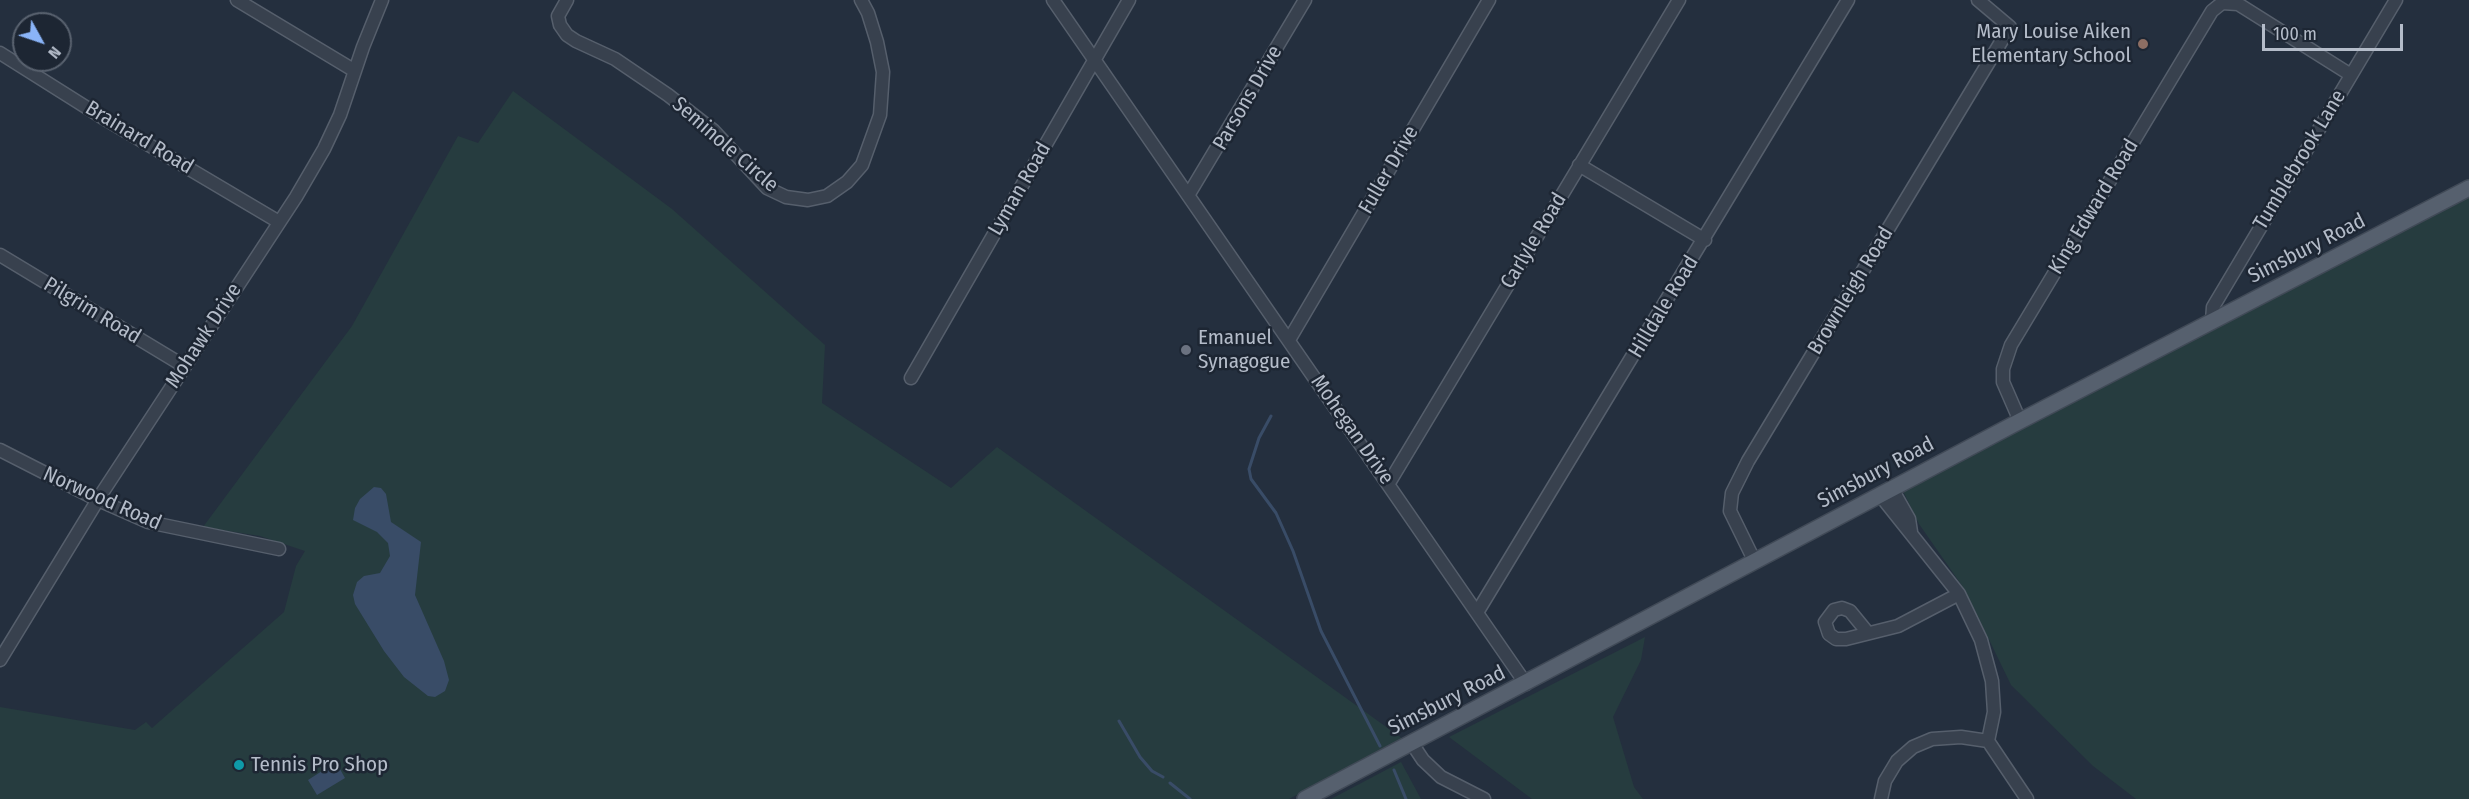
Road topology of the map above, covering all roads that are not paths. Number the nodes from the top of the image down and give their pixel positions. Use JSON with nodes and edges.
{"nodes":[{"id":1,"x":237,"y":0,"type":"edge"},
{"id":2,"x":382,"y":0,"type":"edge"},
{"id":3,"x":567,"y":0,"type":"edge"},
{"id":4,"x":861,"y":0,"type":"edge"},
{"id":5,"x":1053,"y":0,"type":"edge"},
{"id":6,"x":1129,"y":0,"type":"edge"},
{"id":7,"x":1305,"y":0,"type":"edge"},
{"id":8,"x":1489,"y":0,"type":"edge"},
{"id":9,"x":1678,"y":0,"type":"edge"},
{"id":10,"x":1848,"y":0,"type":"edge"},
{"id":11,"x":1978,"y":0,"type":"edge"},
{"id":12,"x":2396,"y":0,"type":"edge"},
{"id":13,"x":0,"y":52,"type":"edge"},
{"id":14,"x":1095,"y":59,"type":"junction"},
{"id":15,"x":355,"y":71,"type":"junction"},
{"id":16,"x":2351,"y":75,"type":"junction"},
{"id":17,"x":1579,"y":165,"type":"junction"},
{"id":18,"x":2469,"y":188,"type":"edge"},
{"id":19,"x":1189,"y":194,"type":"junction"},
{"id":20,"x":279,"y":222,"type":"junction"},
{"id":21,"x":1705,"y":240,"type":"junction"},
{"id":22,"x":0,"y":255,"type":"edge"},
{"id":23,"x":2212,"y":321,"type":"junction"},
{"id":24,"x":1289,"y":340,"type":"junction"},
{"id":25,"x":184,"y":366,"type":"junction"},
{"id":26,"x":911,"y":378,"type":"dead end"},
{"id":27,"x":2020,"y":421,"type":"junction"},
{"id":28,"x":0,"y":450,"type":"edge"},
{"id":29,"x":1389,"y":483,"type":"junction"},
{"id":30,"x":1886,"y":492,"type":"junction"},
{"id":31,"x":98,"y":500,"type":"junction"},
{"id":32,"x":279,"y":549,"type":"dead end"},
{"id":33,"x":1755,"y":562,"type":"junction"},
{"id":34,"x":1959,"y":594,"type":"junction"},
{"id":35,"x":1478,"y":611,"type":"junction"},
{"id":36,"x":1868,"y":633,"type":"dead end"},
{"id":37,"x":0,"y":660,"type":"edge"},
{"id":38,"x":1526,"y":684,"type":"junction"},
{"id":39,"x":1988,"y":741,"type":"junction"},
{"id":40,"x":1411,"y":742,"type":"junction"},
{"id":41,"x":1305,"y":799,"type":"edge"},
{"id":42,"x":1484,"y":799,"type":"edge"},
{"id":43,"x":1881,"y":799,"type":"edge"},
{"id":44,"x":2027,"y":799,"type":"edge"}],
"edges":[{"from":1,"to":15,"type":"street"},
{"from":2,"to":15,"type":"street","name":"Mohawk Drive"},
{"from":3,"to":4,"type":"street","name":"Seminole Circle"},
{"from":5,"to":14,"type":"street","name":"Mohegan Drive"},
{"from":6,"to":14,"type":"street","name":"Lyman Road"},
{"from":7,"to":19,"type":"street","name":"Parsons Drive"},
{"from":8,"to":24,"type":"street","name":"Fuller Drive"},
{"from":9,"to":17,"type":"street","name":"Carlyle Road"},
{"from":10,"to":21,"type":"street","name":"Hilldale Road"},
{"from":11,"to":33,"type":"street","name":"Brownleigh Road"},
{"from":12,"to":16,"type":"street","name":"Tumblebrook Lane"},
{"from":13,"to":20,"type":"street","name":"Brainard Road"},
{"from":14,"to":19,"type":"street","name":"Mohegan Drive"},
{"from":14,"to":26,"type":"street","name":"Lyman Road"},
{"from":15,"to":20,"type":"street","name":"Mohawk Drive"},
{"from":16,"to":23,"type":"street","name":"Tumblebrook Lane"},
{"from":16,"to":27,"type":"street","name":"King Edward Road"},
{"from":17,"to":21,"type":"street"},
{"from":17,"to":29,"type":"street","name":"Carlyle Road"},
{"from":18,"to":23,"type":"main road","name":"Simsbury Road"},
{"from":19,"to":24,"type":"street","name":"Mohegan Drive"},
{"from":20,"to":25,"type":"street","name":"Mohawk Drive"},
{"from":21,"to":35,"type":"street","name":"Hilldale Road"},
{"from":22,"to":25,"type":"street","name":"Pilgrim Road"},
{"from":23,"to":27,"type":"main road","name":"Simsbury Road"},
{"from":24,"to":29,"type":"street","name":"Mohegan Drive"},
{"from":25,"to":31,"type":"street","name":"Mohawk Drive"},
{"from":27,"to":30,"type":"main road","name":"Simsbury Road"},
{"from":28,"to":31,"type":"street","name":"Norwood Road"},
{"from":29,"to":35,"type":"street","name":"Mohegan Drive"},
{"from":30,"to":33,"type":"main road","name":"Simsbury Road"},
{"from":30,"to":34,"type":"street"},
{"from":31,"to":32,"type":"street","name":"Norwood Road"},
{"from":31,"to":37,"type":"street","name":"Mohawk Drive"},
{"from":33,"to":38,"type":"main road","name":"Simsbury Road"},
{"from":34,"to":36,"type":"street"},
{"from":34,"to":39,"type":"street"},
{"from":35,"to":38,"type":"street","name":"Mohegan Drive"},
{"from":38,"to":40,"type":"main road","name":"Simsbury Road"},
{"from":39,"to":43,"type":"street"},
{"from":39,"to":44,"type":"street"},
{"from":40,"to":41,"type":"main road","name":"Simsbury Road"},
{"from":40,"to":42,"type":"street"}]}
